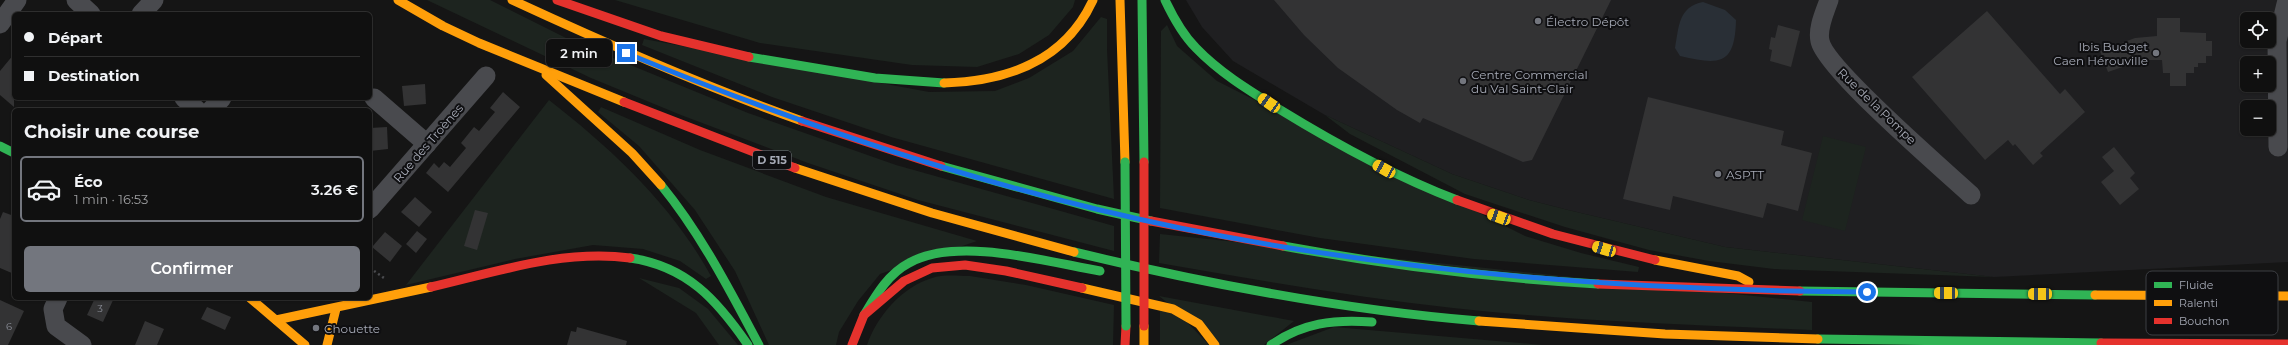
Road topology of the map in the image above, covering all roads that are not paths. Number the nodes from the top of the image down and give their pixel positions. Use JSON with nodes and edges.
{"nodes":[{"id":1,"x":17,"y":0,"type":"edge"},
{"id":2,"x":76,"y":0,"type":"edge"},
{"id":3,"x":154,"y":0,"type":"edge"},
{"id":4,"x":398,"y":0,"type":"edge"},
{"id":5,"x":512,"y":0,"type":"edge"},
{"id":6,"x":557,"y":0,"type":"edge"},
{"id":7,"x":1093,"y":0,"type":"edge"},
{"id":8,"x":1120,"y":0,"type":"edge"},
{"id":9,"x":1142,"y":0,"type":"edge"},
{"id":10,"x":1165,"y":0,"type":"edge"},
{"id":11,"x":1829,"y":0,"type":"edge"},
{"id":12,"x":2287,"y":0,"type":"edge"},
{"id":13,"x":89,"y":12,"type":"edge"},
{"id":14,"x":143,"y":12,"type":"edge"},
{"id":15,"x":0,"y":24,"type":"edge"},
{"id":16,"x":539,"y":68,"type":"junction"},
{"id":17,"x":486,"y":76,"type":"dead end"},
{"id":18,"x":374,"y":98,"type":"dead end"},
{"id":19,"x":186,"y":100,"type":"edge"},
{"id":20,"x":220,"y":100,"type":"edge"},
{"id":21,"x":195,"y":108,"type":"edge"},
{"id":22,"x":213,"y":108,"type":"edge"},
{"id":23,"x":427,"y":144,"type":"junction"},
{"id":24,"x":0,"y":146,"type":"edge"},
{"id":25,"x":2278,"y":147,"type":"dead end"},
{"id":26,"x":12,"y":152,"type":"edge"},
{"id":27,"x":1971,"y":195,"type":"dead end"},
{"id":28,"x":372,"y":207,"type":"edge"},
{"id":29,"x":1163,"y":273,"type":"junction"},
{"id":30,"x":1762,"y":289,"type":"junction"},
{"id":31,"x":2146,"y":294,"type":"edge"},
{"id":32,"x":2278,"y":296,"type":"edge"},
{"id":33,"x":2288,"y":296,"type":"edge"},
{"id":34,"x":57,"y":300,"type":"edge"},
{"id":35,"x":252,"y":300,"type":"edge"},
{"id":36,"x":336,"y":309,"type":"junction"},
{"id":37,"x":1395,"y":312,"type":"junction"},
{"id":38,"x":864,"y":315,"type":"junction"},
{"id":39,"x":276,"y":320,"type":"junction"},
{"id":40,"x":2250,"y":344,"type":"edge"},
{"id":41,"x":2288,"y":344,"type":"edge"},
{"id":42,"x":82,"y":345,"type":"edge"},
{"id":43,"x":305,"y":345,"type":"edge"},
{"id":44,"x":327,"y":345,"type":"edge"},
{"id":45,"x":748,"y":345,"type":"edge"},
{"id":46,"x":758,"y":345,"type":"edge"},
{"id":47,"x":852,"y":345,"type":"edge"},
{"id":48,"x":1125,"y":345,"type":"edge"},
{"id":49,"x":1144,"y":345,"type":"edge"},
{"id":50,"x":1215,"y":345,"type":"edge"},
{"id":51,"x":1271,"y":345,"type":"edge"}],
"edges":[{"from":1,"to":15,"type":"street"},
{"from":2,"to":13,"type":"street"},
{"from":3,"to":14,"type":"street"},
{"from":4,"to":16,"type":"main road","number":"D 515"},
{"from":5,"to":30,"type":"main road"},
{"from":6,"to":7,"type":"main road"},
{"from":8,"to":48,"type":"main road","bridge":true},
{"from":9,"to":49,"type":"main road","bridge":true},
{"from":10,"to":30,"type":"main road"},
{"from":11,"to":27,"type":"street","name":"Rue de la Pompe"},
{"from":12,"to":25,"type":"street"},
{"from":16,"to":29,"type":"main road","number":"D 515"},
{"from":16,"to":46,"type":"main road"},
{"from":17,"to":23,"type":"street","name":"Rue des Troènes"},
{"from":18,"to":23,"type":"street"},
{"from":19,"to":21,"type":"street"},
{"from":20,"to":22,"type":"street"},
{"from":23,"to":28,"type":"street","name":"Rue des Troènes"},
{"from":24,"to":26,"type":"main road"},
{"from":29,"to":37,"type":"main road","number":"D 515"},
{"from":29,"to":38,"type":"main road"},
{"from":30,"to":31,"type":"main road"},
{"from":32,"to":33,"type":"main road"},
{"from":34,"to":42,"type":"street"},
{"from":35,"to":39,"type":"main road"},
{"from":36,"to":39,"type":"main road"},
{"from":36,"to":44,"type":"main road"},
{"from":36,"to":45,"type":"main road"},
{"from":37,"to":40,"type":"main road","number":"D 515"},
{"from":37,"to":51,"type":"main road"},
{"from":38,"to":47,"type":"main road"},
{"from":38,"to":50,"type":"main road"},
{"from":39,"to":43,"type":"main road"},
{"from":40,"to":41,"type":"main road","number":"D 515"}]}
